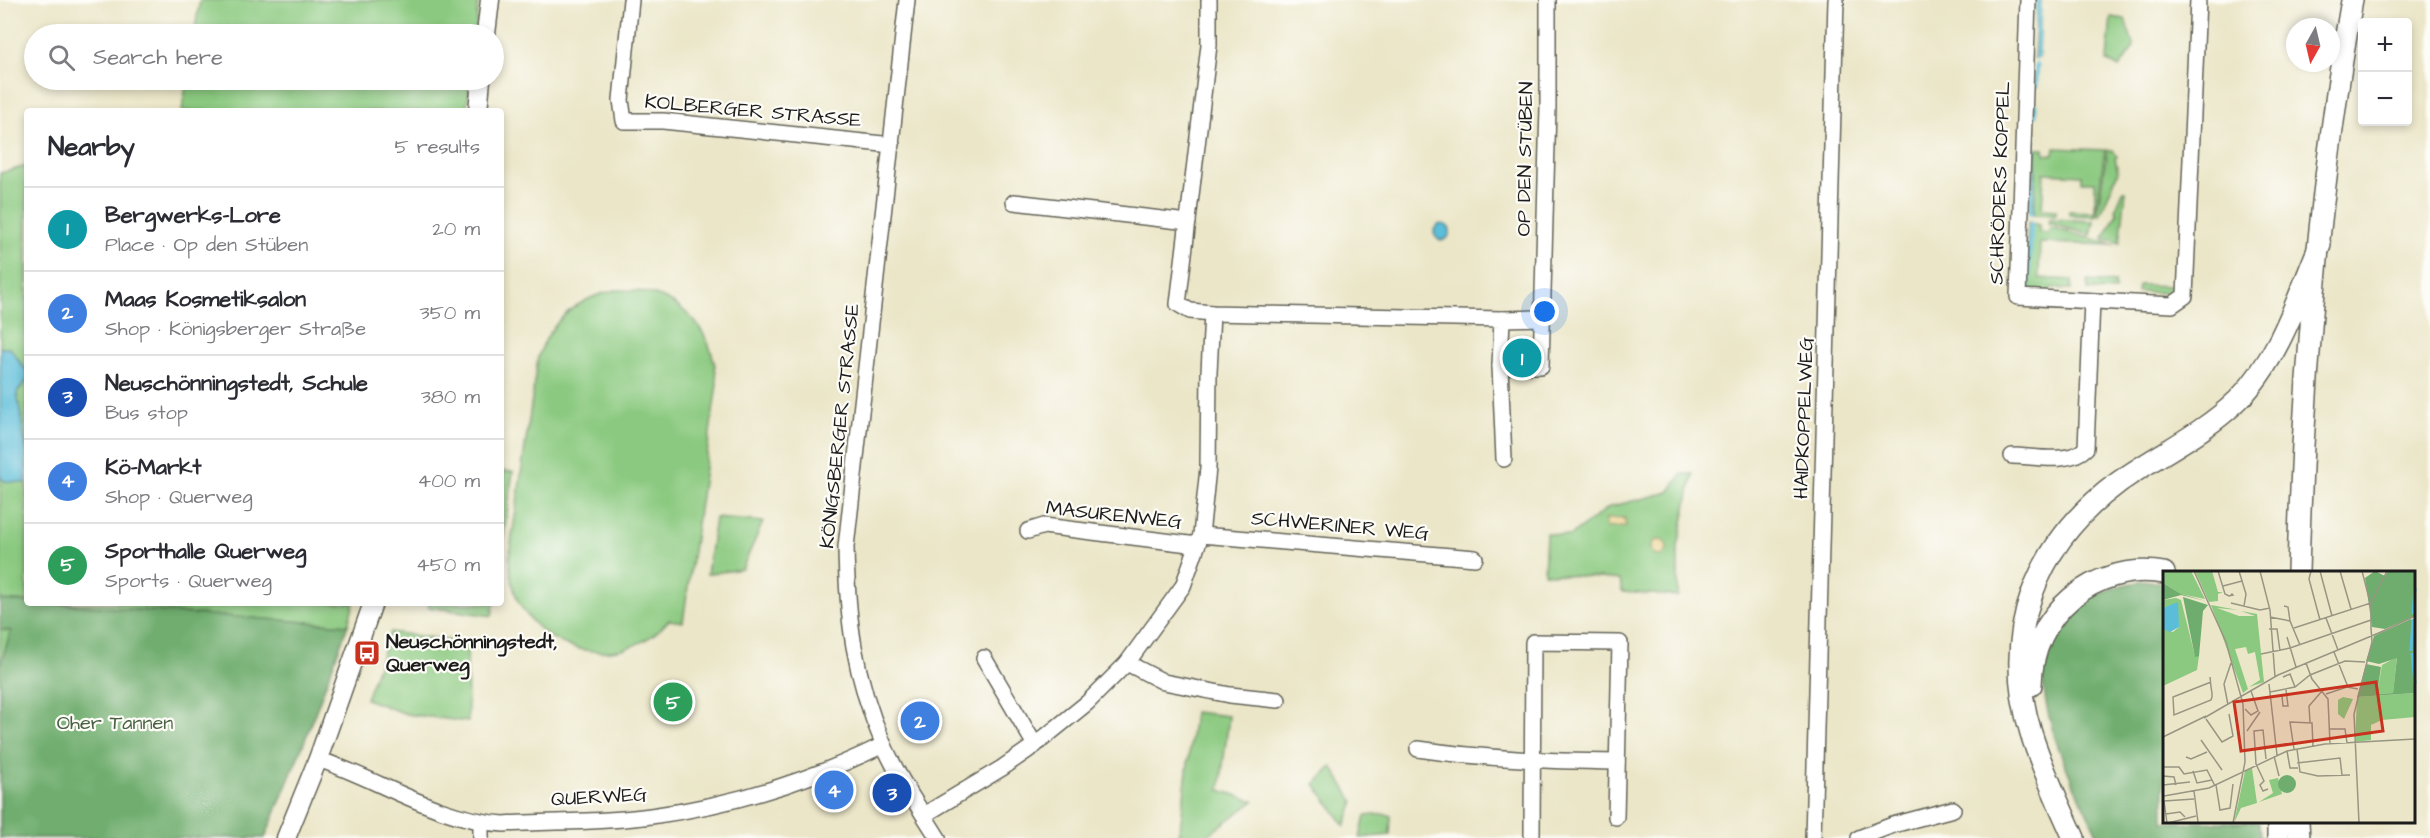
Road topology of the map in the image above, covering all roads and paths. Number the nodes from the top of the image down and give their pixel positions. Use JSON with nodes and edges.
{"nodes":[{"id":1,"x":490,"y":0,"type":"edge"},
{"id":2,"x":630,"y":0,"type":"edge"},
{"id":3,"x":907,"y":0,"type":"edge"},
{"id":4,"x":1209,"y":0,"type":"edge"},
{"id":5,"x":1548,"y":0,"type":"edge"},
{"id":6,"x":1836,"y":0,"type":"edge"},
{"id":7,"x":2028,"y":0,"type":"edge"},
{"id":8,"x":2198,"y":0,"type":"edge"},
{"id":9,"x":2352,"y":0,"type":"edge"},
{"id":10,"x":487,"y":24,"type":"edge"},
{"id":11,"x":480,"y":90,"type":"edge"},
{"id":12,"x":478,"y":108,"type":"edge"},
{"id":13,"x":892,"y":145,"type":"junction"},
{"id":14,"x":1014,"y":202,"type":"dead end"},
{"id":15,"x":1188,"y":222,"type":"junction"},
{"id":16,"x":2320,"y":245,"type":"junction"},
{"id":17,"x":2092,"y":301,"type":"junction"},
{"id":18,"x":1212,"y":313,"type":"junction"},
{"id":19,"x":1542,"y":318,"type":"junction"},
{"id":20,"x":1502,"y":319,"type":"junction"},
{"id":21,"x":1500,"y":366,"type":"junction"},
{"id":22,"x":2012,"y":456,"type":"dead end"},
{"id":23,"x":1504,"y":459,"type":"dead end"},
{"id":24,"x":1028,"y":531,"type":"dead end"},
{"id":25,"x":1199,"y":540,"type":"junction"},
{"id":26,"x":1475,"y":558,"type":"dead end"},
{"id":27,"x":2298,"y":571,"type":"edge"},
{"id":28,"x":2163,"y":573,"type":"edge"},
{"id":29,"x":372,"y":606,"type":"edge"},
{"id":30,"x":984,"y":658,"type":"dead end"},
{"id":31,"x":1127,"y":663,"type":"junction"},
{"id":32,"x":1278,"y":700,"type":"dead end"},
{"id":33,"x":883,"y":745,"type":"junction"},
{"id":34,"x":1035,"y":745,"type":"junction"},
{"id":35,"x":1418,"y":749,"type":"dead end"},
{"id":36,"x":318,"y":759,"type":"junction"},
{"id":37,"x":1531,"y":761,"type":"junction"},
{"id":38,"x":1617,"y":762,"type":"junction"},
{"id":39,"x":1953,"y":809,"type":"dead end"},
{"id":40,"x":924,"y":815,"type":"junction"},
{"id":41,"x":1616,"y":817,"type":"dead end"},
{"id":42,"x":2298,"y":823,"type":"edge"},
{"id":43,"x":481,"y":830,"type":"edge"},
{"id":44,"x":285,"y":838,"type":"edge"},
{"id":45,"x":938,"y":838,"type":"edge"},
{"id":46,"x":1532,"y":838,"type":"edge"},
{"id":47,"x":1814,"y":838,"type":"edge"},
{"id":48,"x":1859,"y":838,"type":"edge"},
{"id":49,"x":2074,"y":838,"type":"edge"},
{"id":50,"x":2084,"y":838,"type":"edge"},
{"id":51,"x":2299,"y":838,"type":"edge"}],
"edges":[{"from":1,"to":10,"type":"main road"},
{"from":2,"to":13,"type":"street","name":"KOLBERGER STRASSE"},
{"from":3,"to":13,"type":"street","name":"KÖNIGSBERGER STRASSE"},
{"from":4,"to":15,"type":"street"},
{"from":5,"to":19,"type":"street","name":"OP DEN STÜBEN"},
{"from":6,"to":47,"type":"street","name":"HAIDKOPPELWEG"},
{"from":7,"to":17,"type":"street","name":"SCHRÖDERS KOPPEL"},
{"from":8,"to":17,"type":"street","name":"SCHRÖDERS KOPPEL"},
{"from":9,"to":16,"type":"highway"},
{"from":11,"to":12,"type":"main road"},
{"from":13,"to":33,"type":"street","name":"KÖNIGSBERGER STRASSE"},
{"from":14,"to":15,"type":"street"},
{"from":15,"to":18,"type":"street"},
{"from":16,"to":27,"type":"highway"},
{"from":16,"to":49,"type":"highway"},
{"from":17,"to":22,"type":"street"},
{"from":18,"to":20,"type":"street"},
{"from":18,"to":25,"type":"street"},
{"from":19,"to":20,"type":"street"},
{"from":19,"to":21,"type":"street","name":"OP DEN STÜBEN"},
{"from":20,"to":21,"type":"street"},
{"from":21,"to":23,"type":"street"},
{"from":24,"to":25,"type":"street","name":"MASURENWEG"},
{"from":25,"to":26,"type":"street","name":"SCHWERINER WEG"},
{"from":25,"to":31,"type":"street"},
{"from":28,"to":50,"type":"highway"},
{"from":29,"to":36,"type":"main road"},
{"from":30,"to":34,"type":"street"},
{"from":31,"to":32,"type":"street"},
{"from":31,"to":34,"type":"street"},
{"from":33,"to":40,"type":"street","name":"KÖNIGSBERGER STRASSE"},
{"from":33,"to":43,"type":"street","name":"QUERWEG"},
{"from":34,"to":40,"type":"street"},
{"from":35,"to":37,"type":"street"},
{"from":36,"to":43,"type":"street","name":"QUERWEG"},
{"from":36,"to":44,"type":"main road"},
{"from":37,"to":38,"type":"street"},
{"from":37,"to":38,"type":"street"},
{"from":37,"to":46,"type":"street"},
{"from":38,"to":41,"type":"street"},
{"from":39,"to":48,"type":"street"},
{"from":40,"to":45,"type":"street","name":"KÖNIGSBERGER STRASSE"},
{"from":42,"to":51,"type":"highway"}]}
